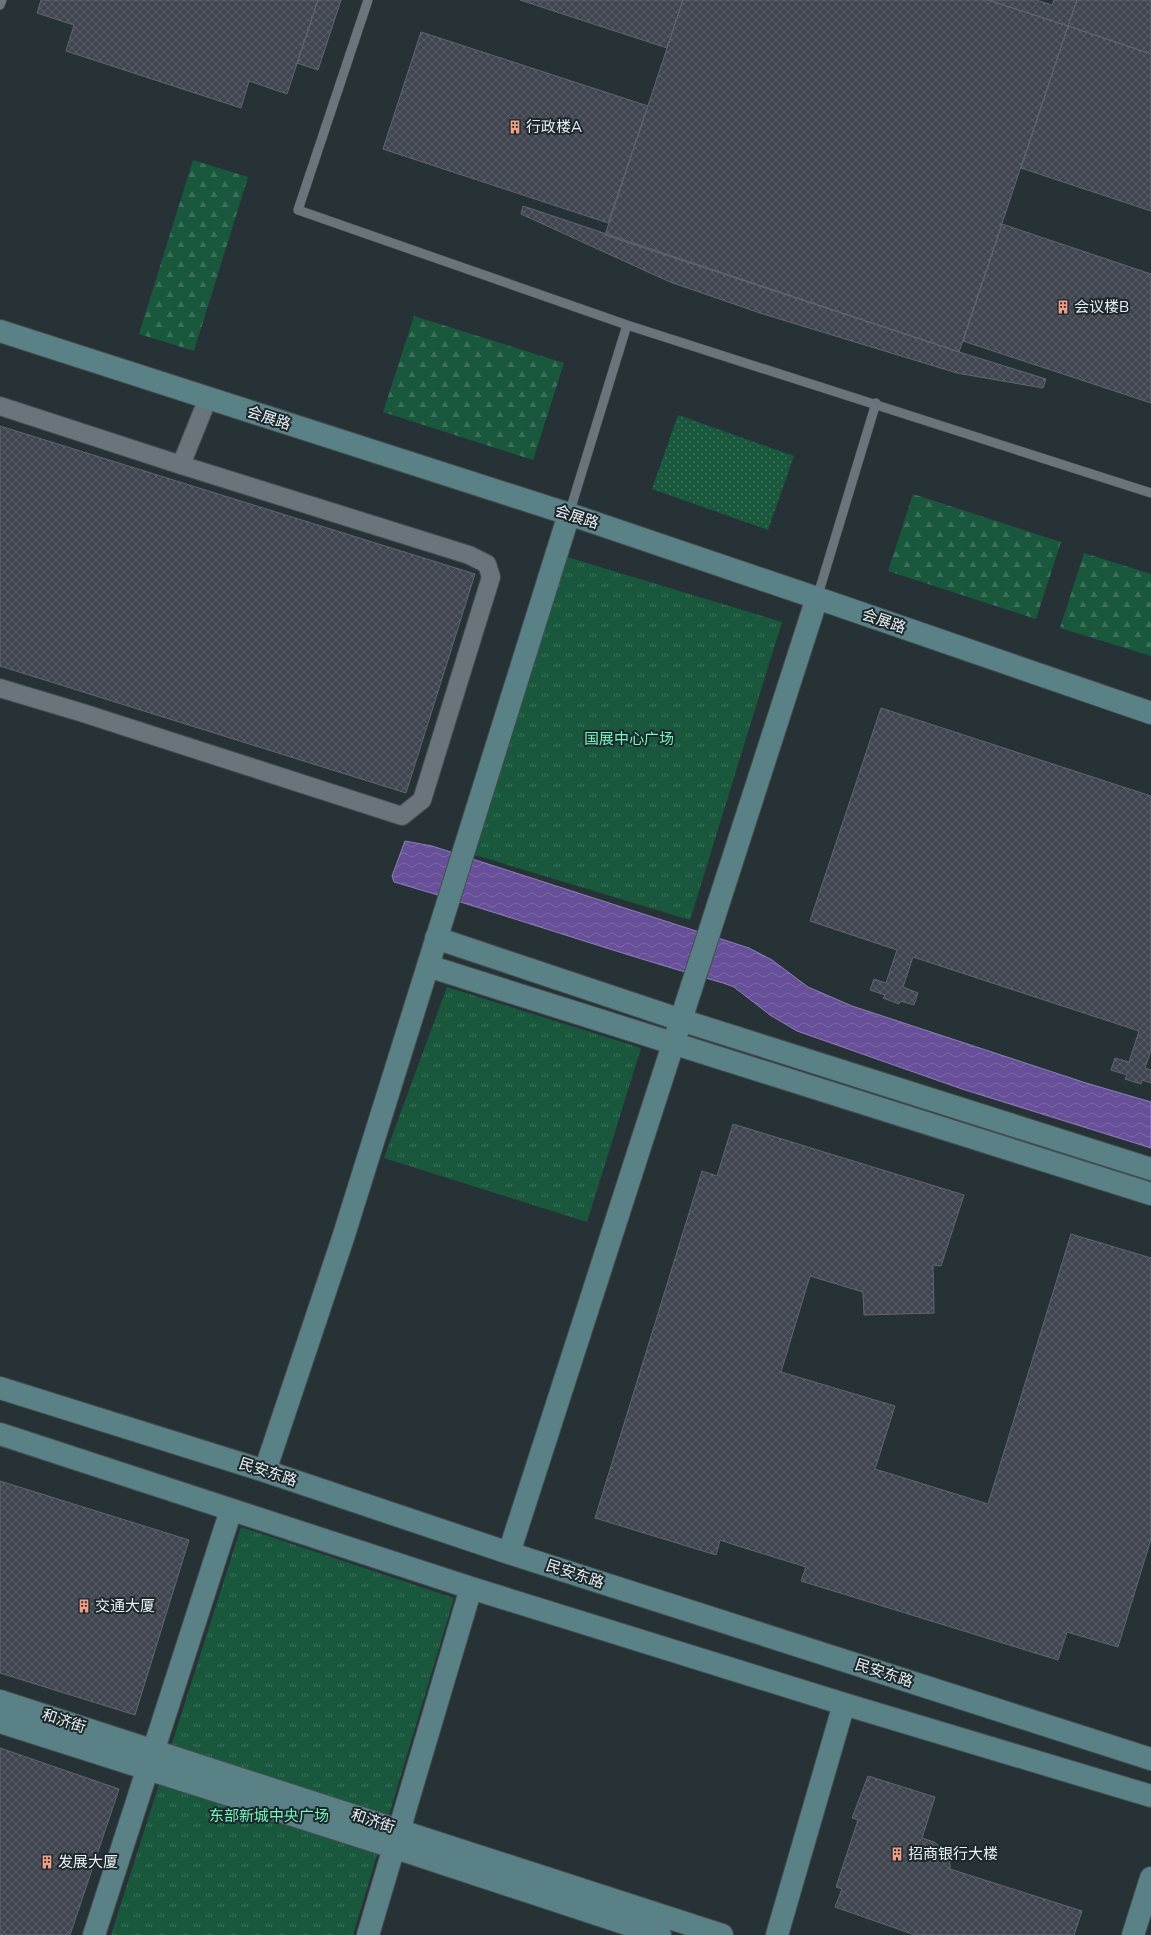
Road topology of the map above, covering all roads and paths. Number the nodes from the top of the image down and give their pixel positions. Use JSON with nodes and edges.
{"nodes":[{"id":1,"x":2,"y":0,"type":"edge"},
{"id":2,"x":368,"y":0,"type":"edge"},
{"id":3,"x":0,"y":5,"type":"edge"},
{"id":4,"x":627,"y":325,"type":"junction"},
{"id":5,"x":0,"y":331,"type":"edge"},
{"id":6,"x":208,"y":398,"type":"junction"},
{"id":7,"x":876,"y":403,"type":"junction"},
{"id":8,"x":0,"y":406,"type":"edge"},
{"id":9,"x":181,"y":465,"type":"junction"},
{"id":10,"x":1151,"y":493,"type":"edge"},
{"id":11,"x":569,"y":514,"type":"junction"},
{"id":12,"x":817,"y":598,"type":"junction"},
{"id":13,"x":0,"y":688,"type":"edge"},
{"id":14,"x":1151,"y":713,"type":"edge"},
{"id":15,"x":436,"y":938,"type":"junction"},
{"id":16,"x":428,"y":966,"type":"junction"},
{"id":17,"x":682,"y":1020,"type":"junction"},
{"id":18,"x":674,"y":1044,"type":"junction"},
{"id":19,"x":1151,"y":1169,"type":"edge"},
{"id":20,"x":1151,"y":1194,"type":"edge"},
{"id":21,"x":0,"y":1388,"type":"edge"},
{"id":22,"x":0,"y":1434,"type":"edge"},
{"id":23,"x":265,"y":1471,"type":"junction"},
{"id":24,"x":231,"y":1510,"type":"junction"},
{"id":25,"x":509,"y":1553,"type":"junction"},
{"id":26,"x":471,"y":1588,"type":"junction"},
{"id":27,"x":0,"y":1701,"type":"edge"},
{"id":28,"x":844,"y":1704,"type":"junction"},
{"id":29,"x":0,"y":1722,"type":"edge"},
{"id":30,"x":1151,"y":1759,"type":"edge"},
{"id":31,"x":151,"y":1760,"type":"junction"},
{"id":32,"x":1151,"y":1796,"type":"edge"},
{"id":33,"x":396,"y":1838,"type":"junction"},
{"id":34,"x":1151,"y":1878,"type":"edge"},
{"id":35,"x":94,"y":1935,"type":"edge"},
{"id":36,"x":368,"y":1935,"type":"edge"},
{"id":37,"x":660,"y":1935,"type":"edge"},
{"id":38,"x":722,"y":1935,"type":"edge"},
{"id":39,"x":776,"y":1935,"type":"edge"},
{"id":40,"x":1133,"y":1935,"type":"edge"}],
"edges":[{"from":1,"to":3,"type":"lane"},
{"from":2,"to":4,"type":"lane"},
{"from":4,"to":7,"type":"lane"},
{"from":4,"to":11,"type":"lane"},
{"from":5,"to":6,"type":"street","name":"会展路"},
{"from":6,"to":9,"type":"street"},
{"from":6,"to":11,"type":"street","name":"会展路"},
{"from":7,"to":10,"type":"lane"},
{"from":7,"to":12,"type":"lane"},
{"from":8,"to":9,"type":"street"},
{"from":9,"to":13,"type":"street"},
{"from":11,"to":12,"type":"street","name":"会展路"},
{"from":11,"to":15,"type":"street"},
{"from":12,"to":14,"type":"street","name":"会展路"},
{"from":12,"to":17,"type":"street"},
{"from":15,"to":16,"type":"street"},
{"from":15,"to":17,"type":"street"},
{"from":16,"to":18,"type":"street"},
{"from":16,"to":23,"type":"street"},
{"from":17,"to":18,"type":"street"},
{"from":17,"to":19,"type":"street"},
{"from":18,"to":20,"type":"street"},
{"from":18,"to":25,"type":"street"},
{"from":21,"to":23,"type":"street","name":"民安东路"},
{"from":22,"to":24,"type":"street"},
{"from":23,"to":25,"type":"street","name":"民安东路"},
{"from":24,"to":26,"type":"street"},
{"from":24,"to":31,"type":"street"},
{"from":25,"to":30,"type":"street","name":"民安东路"},
{"from":26,"to":28,"type":"street"},
{"from":26,"to":33,"type":"street"},
{"from":27,"to":31,"type":"street","name":"和济街"},
{"from":28,"to":32,"type":"street"},
{"from":28,"to":39,"type":"street"},
{"from":29,"to":31,"type":"street","name":"和济街"},
{"from":31,"to":33,"type":"street","name":"和济街"},
{"from":31,"to":35,"type":"street"},
{"from":33,"to":36,"type":"street"},
{"from":33,"to":37,"type":"street","name":"和济街"},
{"from":33,"to":38,"type":"street","name":"和济街"},
{"from":34,"to":40,"type":"street"}]}
